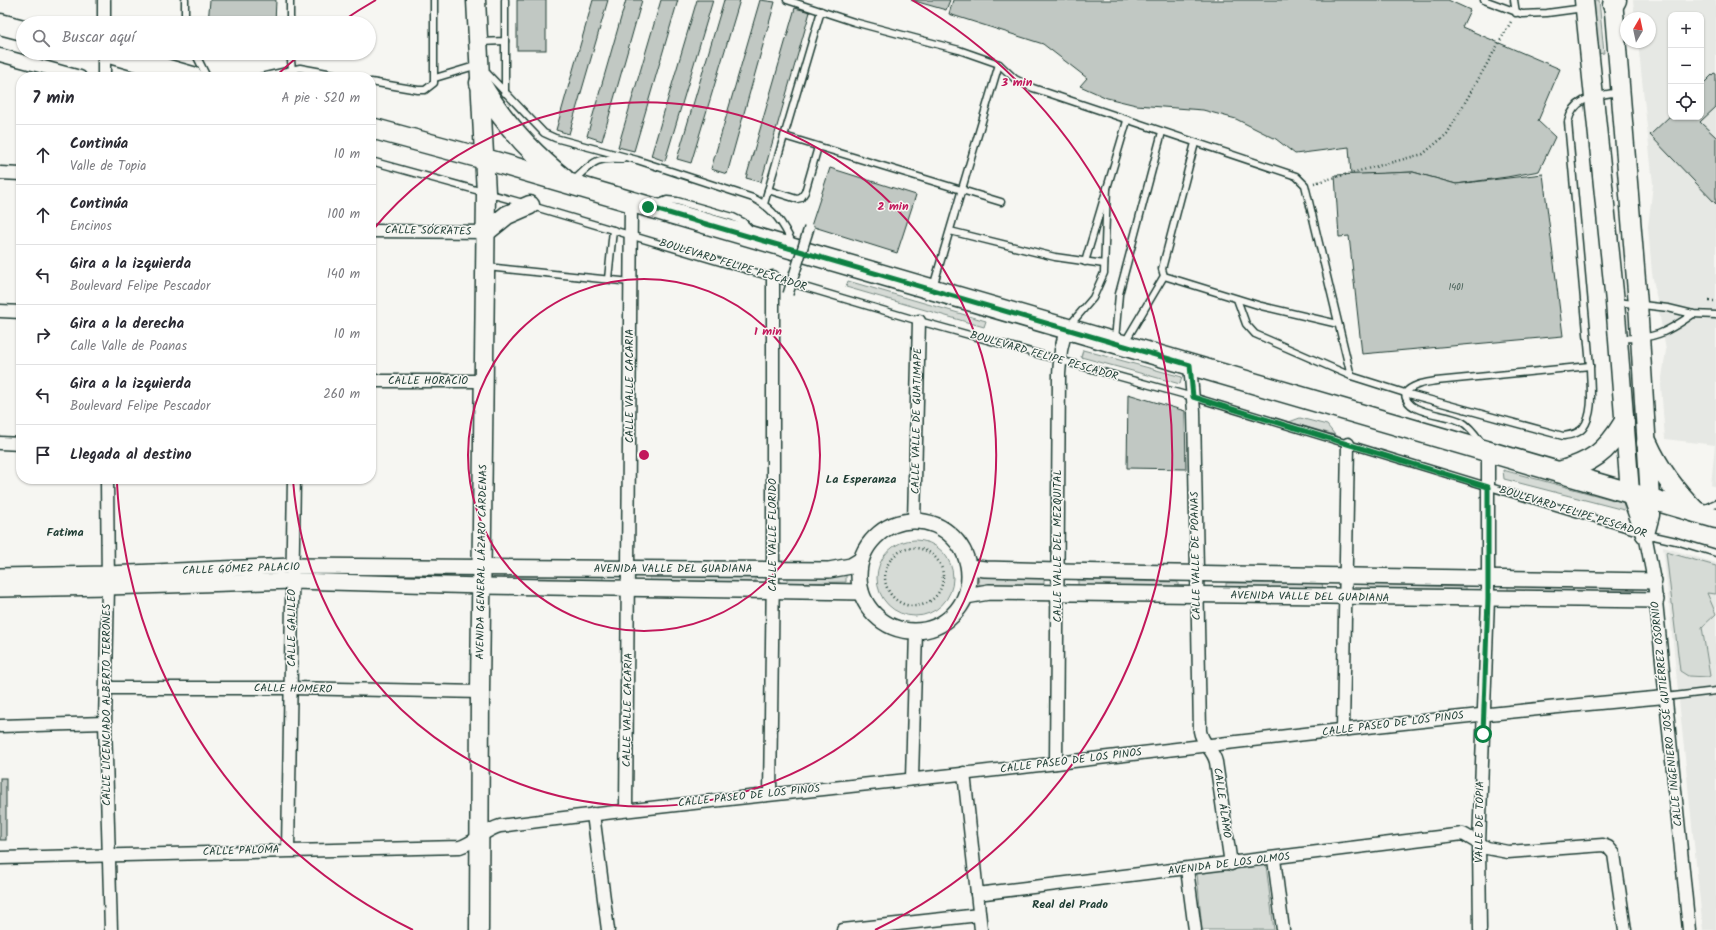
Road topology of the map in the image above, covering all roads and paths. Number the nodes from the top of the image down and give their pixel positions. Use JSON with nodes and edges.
{"nodes":[{"id":1,"x":104,"y":0,"type":"edge"},
{"id":2,"x":185,"y":0,"type":"edge"},
{"id":3,"x":290,"y":0,"type":"edge"},
{"id":4,"x":434,"y":0,"type":"edge"},
{"id":5,"x":476,"y":0,"type":"edge"},
{"id":6,"x":505,"y":0,"type":"edge"},
{"id":7,"x":787,"y":0,"type":"edge"},
{"id":8,"x":1484,"y":0,"type":"edge"},
{"id":9,"x":1514,"y":0,"type":"edge"},
{"id":10,"x":1614,"y":2,"type":"edge"},
{"id":11,"x":1585,"y":4,"type":"edge"},
{"id":12,"x":821,"y":11,"type":"junction"},
{"id":13,"x":1516,"y":13,"type":"junction"},
{"id":14,"x":104,"y":16,"type":"edge"},
{"id":15,"x":185,"y":16,"type":"edge"},
{"id":16,"x":290,"y":16,"type":"edge"},
{"id":17,"x":0,"y":24,"type":"edge"},
{"id":18,"x":16,"y":28,"type":"edge"},
{"id":19,"x":505,"y":41,"type":"junction"},
{"id":20,"x":478,"y":42,"type":"junction"},
{"id":21,"x":0,"y":54,"type":"edge"},
{"id":22,"x":16,"y":59,"type":"edge"},
{"id":23,"x":21,"y":60,"type":"edge"},
{"id":24,"x":104,"y":60,"type":"edge"},
{"id":25,"x":133,"y":60,"type":"edge"},
{"id":26,"x":162,"y":60,"type":"edge"},
{"id":27,"x":198,"y":60,"type":"edge"},
{"id":28,"x":291,"y":60,"type":"edge"},
{"id":29,"x":999,"y":64,"type":"junction"},
{"id":30,"x":155,"y":66,"type":"junction"},
{"id":31,"x":292,"y":69,"type":"junction"},
{"id":32,"x":63,"y":72,"type":"edge"},
{"id":33,"x":104,"y":72,"type":"edge"},
{"id":34,"x":176,"y":72,"type":"edge"},
{"id":35,"x":204,"y":72,"type":"edge"},
{"id":36,"x":280,"y":72,"type":"edge"},
{"id":37,"x":322,"y":72,"type":"edge"},
{"id":38,"x":480,"y":74,"type":"junction"},
{"id":39,"x":435,"y":78,"type":"junction"},
{"id":40,"x":376,"y":83,"type":"edge"},
{"id":41,"x":1620,"y":92,"type":"junction"},
{"id":42,"x":505,"y":93,"type":"junction"},
{"id":43,"x":1595,"y":96,"type":"junction"},
{"id":44,"x":1127,"y":120,"type":"junction"},
{"id":45,"x":378,"y":128,"type":"edge"},
{"id":46,"x":1162,"y":132,"type":"junction"},
{"id":47,"x":784,"y":136,"type":"junction"},
{"id":48,"x":1195,"y":143,"type":"junction"},
{"id":49,"x":818,"y":147,"type":"junction"},
{"id":50,"x":485,"y":159,"type":"junction"},
{"id":51,"x":637,"y":160,"type":"junction"},
{"id":52,"x":376,"y":162,"type":"edge"},
{"id":53,"x":0,"y":173,"type":"edge"},
{"id":54,"x":16,"y":174,"type":"edge"},
{"id":55,"x":570,"y":184,"type":"junction"},
{"id":56,"x":1305,"y":185,"type":"junction"},
{"id":57,"x":1107,"y":188,"type":"junction"},
{"id":58,"x":768,"y":190,"type":"junction"},
{"id":59,"x":962,"y":191,"type":"junction"},
{"id":60,"x":486,"y":193,"type":"junction"},
{"id":61,"x":1001,"y":202,"type":"dead end"},
{"id":62,"x":764,"y":204,"type":"junction"},
{"id":63,"x":530,"y":205,"type":"junction"},
{"id":64,"x":640,"y":205,"type":"junction"},
{"id":65,"x":809,"y":228,"type":"dead end"},
{"id":66,"x":376,"y":230,"type":"edge"},
{"id":67,"x":613,"y":230,"type":"junction"},
{"id":68,"x":950,"y":231,"type":"junction"},
{"id":69,"x":486,"y":232,"type":"junction"},
{"id":70,"x":631,"y":235,"type":"junction"},
{"id":71,"x":795,"y":250,"type":"junction"},
{"id":72,"x":1085,"y":262,"type":"junction"},
{"id":73,"x":1104,"y":264,"type":"junction"},
{"id":74,"x":485,"y":267,"type":"junction"},
{"id":75,"x":1164,"y":276,"type":"junction"},
{"id":76,"x":773,"y":277,"type":"junction"},
{"id":77,"x":608,"y":279,"type":"junction"},
{"id":78,"x":631,"y":282,"type":"junction"},
{"id":79,"x":932,"y":290,"type":"junction"},
{"id":80,"x":788,"y":294,"type":"dead end"},
{"id":81,"x":1236,"y":299,"type":"junction"},
{"id":82,"x":1709,"y":301,"type":"dead end"},
{"id":83,"x":1716,"y":301,"type":"edge"},
{"id":84,"x":1615,"y":302,"type":"junction"},
{"id":85,"x":1638,"y":304,"type":"junction"},
{"id":86,"x":0,"y":311,"type":"edge"},
{"id":87,"x":16,"y":312,"type":"edge"},
{"id":88,"x":1693,"y":314,"type":"junction"},
{"id":89,"x":1716,"y":315,"type":"edge"},
{"id":90,"x":919,"y":320,"type":"junction"},
{"id":91,"x":1338,"y":324,"type":"junction"},
{"id":92,"x":1066,"y":329,"type":"junction"},
{"id":93,"x":1618,"y":338,"type":"junction"},
{"id":94,"x":1640,"y":340,"type":"junction"},
{"id":95,"x":1119,"y":345,"type":"junction"},
{"id":96,"x":1059,"y":360,"type":"junction"},
{"id":97,"x":1190,"y":365,"type":"junction"},
{"id":98,"x":1590,"y":366,"type":"junction"},
{"id":99,"x":1351,"y":376,"type":"junction"},
{"id":100,"x":376,"y":381,"type":"edge"},
{"id":101,"x":484,"y":381,"type":"junction"},
{"id":102,"x":1406,"y":393,"type":"junction"},
{"id":103,"x":1193,"y":397,"type":"junction"},
{"id":104,"x":1624,"y":423,"type":"junction"},
{"id":105,"x":0,"y":443,"type":"edge"},
{"id":106,"x":1647,"y":443,"type":"junction"},
{"id":107,"x":16,"y":444,"type":"edge"},
{"id":108,"x":1348,"y":444,"type":"junction"},
{"id":109,"x":1488,"y":452,"type":"junction"},
{"id":110,"x":1559,"y":472,"type":"junction"},
{"id":111,"x":108,"y":484,"type":"edge"},
{"id":112,"x":294,"y":484,"type":"edge"},
{"id":113,"x":1488,"y":487,"type":"junction"},
{"id":114,"x":1630,"y":492,"type":"junction"},
{"id":115,"x":1650,"y":498,"type":"junction"},
{"id":116,"x":1716,"y":503,"type":"edge"},
{"id":117,"x":1696,"y":512,"type":"junction"},
{"id":118,"x":1716,"y":518,"type":"edge"},
{"id":119,"x":914,"y":521,"type":"junction"},
{"id":120,"x":1645,"y":534,"type":"junction"},
{"id":121,"x":1716,"y":553,"type":"edge"},
{"id":122,"x":862,"y":560,"type":"junction"},
{"id":123,"x":969,"y":566,"type":"junction"},
{"id":124,"x":483,"y":568,"type":"junction"},
{"id":125,"x":629,"y":569,"type":"junction"},
{"id":126,"x":773,"y":570,"type":"junction"},
{"id":127,"x":886,"y":570,"type":"joint"},
{"id":128,"x":1058,"y":571,"type":"junction"},
{"id":129,"x":292,"y":574,"type":"junction"},
{"id":130,"x":1197,"y":574,"type":"junction"},
{"id":131,"x":0,"y":576,"type":"edge"},
{"id":132,"x":1345,"y":577,"type":"junction"},
{"id":133,"x":1488,"y":579,"type":"junction"},
{"id":134,"x":108,"y":581,"type":"junction"},
{"id":135,"x":1654,"y":581,"type":"junction"},
{"id":136,"x":483,"y":586,"type":"junction"},
{"id":137,"x":629,"y":588,"type":"junction"},
{"id":138,"x":0,"y":589,"type":"edge"},
{"id":139,"x":773,"y":591,"type":"junction"},
{"id":140,"x":861,"y":592,"type":"junction"},
{"id":141,"x":1057,"y":593,"type":"junction"},
{"id":142,"x":1197,"y":595,"type":"junction"},
{"id":143,"x":966,"y":596,"type":"junction"},
{"id":144,"x":1345,"y":597,"type":"junction"},
{"id":145,"x":1488,"y":599,"type":"junction"},
{"id":146,"x":1656,"y":600,"type":"junction"},
{"id":147,"x":916,"y":631,"type":"junction"},
{"id":148,"x":106,"y":688,"type":"junction"},
{"id":149,"x":292,"y":688,"type":"junction"},
{"id":150,"x":1716,"y":691,"type":"edge"},
{"id":151,"x":480,"y":692,"type":"junction"},
{"id":152,"x":1665,"y":697,"type":"junction"},
{"id":153,"x":1483,"y":713,"type":"junction"},
{"id":154,"x":105,"y":723,"type":"junction"},
{"id":155,"x":0,"y":726,"type":"edge"},
{"id":156,"x":1343,"y":730,"type":"junction"},
{"id":157,"x":1206,"y":745,"type":"junction"},
{"id":158,"x":1056,"y":763,"type":"junction"},
{"id":159,"x":964,"y":773,"type":"junction"},
{"id":160,"x":912,"y":779,"type":"junction"},
{"id":161,"x":770,"y":794,"type":"junction"},
{"id":162,"x":626,"y":810,"type":"junction"},
{"id":163,"x":593,"y":814,"type":"junction"},
{"id":164,"x":480,"y":837,"type":"junction"},
{"id":165,"x":1479,"y":844,"type":"junction"},
{"id":166,"x":288,"y":850,"type":"junction"},
{"id":167,"x":108,"y":855,"type":"junction"},
{"id":168,"x":0,"y":858,"type":"edge"},
{"id":169,"x":1274,"y":859,"type":"junction"},
{"id":170,"x":1231,"y":864,"type":"junction"},
{"id":171,"x":1186,"y":869,"type":"junction"},
{"id":172,"x":977,"y":894,"type":"junction"},
{"id":173,"x":979,"y":915,"type":"junction"},
{"id":174,"x":111,"y":930,"type":"edge"},
{"id":175,"x":480,"y":930,"type":"edge"},
{"id":176,"x":608,"y":930,"type":"edge"},
{"id":177,"x":843,"y":930,"type":"edge"},
{"id":178,"x":980,"y":930,"type":"edge"},
{"id":179,"x":1195,"y":930,"type":"edge"},
{"id":180,"x":1283,"y":930,"type":"edge"},
{"id":181,"x":1480,"y":930,"type":"edge"},
{"id":182,"x":1625,"y":930,"type":"edge"},
{"id":183,"x":1689,"y":930,"type":"edge"}],
"edges":[{"from":1,"to":14,"type":"street"},
{"from":2,"to":15,"type":"lane"},
{"from":3,"to":16,"type":"lane"},
{"from":4,"to":39,"type":"lane"},
{"from":5,"to":20,"type":"main road","name":"AVENIDA GENERAL LÁZARO CÁRDENAS"},
{"from":6,"to":19,"type":"lane"},
{"from":7,"to":12,"type":"lane"},
{"from":8,"to":13,"type":"lane"},
{"from":9,"to":13,"type":"lane"},
{"from":10,"to":41,"type":"main road","name":"CALLE INGENIERO JOSÉ GUTIÉRREZ OSORNIO"},
{"from":11,"to":13,"type":"lane"},
{"from":11,"to":43,"type":"main road"},
{"from":12,"to":29,"type":"lane"},
{"from":12,"to":47,"type":"lane"},
{"from":13,"to":56,"type":"path"},
{"from":17,"to":18,"type":"main road"},
{"from":19,"to":20,"type":"lane"},
{"from":19,"to":42,"type":"lane"},
{"from":20,"to":38,"type":"main road","name":"AVENIDA GENERAL LÁZARO CÁRDENAS"},
{"from":21,"to":22,"type":"street"},
{"from":23,"to":32,"type":"street"},
{"from":24,"to":33,"type":"street"},
{"from":25,"to":30,"type":"main road"},
{"from":26,"to":30,"type":"lane"},
{"from":27,"to":35,"type":"lane"},
{"from":28,"to":31,"type":"lane"},
{"from":29,"to":44,"type":"lane"},
{"from":29,"to":59,"type":"lane"},
{"from":30,"to":34,"type":"main road"},
{"from":31,"to":36,"type":"lane"},
{"from":31,"to":37,"type":"lane"},
{"from":38,"to":39,"type":"lane"},
{"from":38,"to":42,"type":"lane"},
{"from":38,"to":50,"type":"main road","name":"AVENIDA GENERAL LÁZARO CÁRDENAS"},
{"from":38,"to":55,"type":"main road"},
{"from":39,"to":40,"type":"lane"},
{"from":41,"to":43,"type":"lane"},
{"from":41,"to":85,"type":"main road","name":"CALLE INGENIERO JOSÉ GUTIÉRREZ OSORNIO"},
{"from":42,"to":51,"type":"lane"},
{"from":43,"to":84,"type":"main road"},
{"from":43,"to":98,"type":"lane"},
{"from":44,"to":46,"type":"lane"},
{"from":44,"to":57,"type":"lane"},
{"from":45,"to":50,"type":"main road"},
{"from":46,"to":48,"type":"lane"},
{"from":46,"to":95,"type":"lane"},
{"from":47,"to":49,"type":"lane"},
{"from":47,"to":58,"type":"lane"},
{"from":48,"to":56,"type":"lane"},
{"from":48,"to":75,"type":"lane"},
{"from":49,"to":58,"type":"lane"},
{"from":49,"to":59,"type":"lane"},
{"from":50,"to":55,"type":"main road"},
{"from":50,"to":60,"type":"main road","name":"AVENIDA GENERAL LÁZARO CÁRDENAS"},
{"from":51,"to":55,"type":"lane"},
{"from":51,"to":62,"type":"lane"},
{"from":52,"to":60,"type":"lane","name":"BOULEVARD FELIPE PESCADOR"},
{"from":53,"to":54,"type":"street"},
{"from":55,"to":64,"type":"main road"},
{"from":56,"to":91,"type":"lane"},
{"from":57,"to":72,"type":"lane"},
{"from":57,"to":73,"type":"lane"},
{"from":58,"to":62,"type":"lane"},
{"from":59,"to":61,"type":"lane"},
{"from":59,"to":68,"type":"lane"},
{"from":60,"to":63,"type":"lane","name":"BOULEVARD FELIPE PESCADOR"},
{"from":60,"to":69,"type":"main road","name":"AVENIDA GENERAL LÁZARO CÁRDENAS"},
{"from":62,"to":71,"type":"lane"},
{"from":63,"to":67,"type":"lane","name":"BOULEVARD FELIPE PESCADOR"},
{"from":63,"to":69,"type":"main road"},
{"from":64,"to":70,"type":"street","name":"CALLE VALLE CACARIA"},
{"from":64,"to":71,"type":"main road"},
{"from":65,"to":80,"type":"street","bridge":true},
{"from":66,"to":69,"type":"street","name":"CALLE SÓCRATES"},
{"from":67,"to":70,"type":"lane","name":"BOULEVARD FELIPE PESCADOR"},
{"from":67,"to":77,"type":"lane"},
{"from":68,"to":72,"type":"lane"},
{"from":68,"to":79,"type":"lane"},
{"from":69,"to":74,"type":"main road","name":"AVENIDA GENERAL LÁZARO CÁRDENAS"},
{"from":70,"to":76,"type":"lane","name":"BOULEVARD FELIPE PESCADOR"},
{"from":70,"to":78,"type":"street","name":"CALLE VALLE CACARIA"},
{"from":71,"to":79,"type":"main road"},
{"from":72,"to":73,"type":"lane"},
{"from":73,"to":92,"type":"lane"},
{"from":74,"to":77,"type":"lane"},
{"from":74,"to":101,"type":"main road","name":"AVENIDA GENERAL LÁZARO CÁRDENAS"},
{"from":75,"to":81,"type":"lane"},
{"from":75,"to":95,"type":"lane"},
{"from":76,"to":90,"type":"lane","name":"BOULEVARD FELIPE PESCADOR"},
{"from":76,"to":126,"type":"street","name":"CALLE VALLE FLORIDO"},
{"from":77,"to":78,"type":"lane"},
{"from":78,"to":125,"type":"street","name":"CALLE VALLE CACARIA"},
{"from":79,"to":92,"type":"main road"},
{"from":81,"to":91,"type":"lane"},
{"from":81,"to":99,"type":"lane"},
{"from":82,"to":83,"type":"path"},
{"from":84,"to":85,"type":"lane"},
{"from":84,"to":93,"type":"main road"},
{"from":85,"to":88,"type":"lane"},
{"from":85,"to":94,"type":"main road","name":"CALLE INGENIERO JOSÉ GUTIÉRREZ OSORNIO"},
{"from":86,"to":87,"type":"street"},
{"from":88,"to":89,"type":"lane"},
{"from":88,"to":94,"type":"lane"},
{"from":90,"to":96,"type":"lane","name":"BOULEVARD FELIPE PESCADOR"},
{"from":90,"to":119,"type":"street","name":"CALLE VALLE DE GUATIMAPE"},
{"from":91,"to":99,"type":"lane"},
{"from":92,"to":95,"type":"main road"},
{"from":92,"to":96,"type":"street","name":"CALLE VALLE DEL MEZQUITAL"},
{"from":93,"to":94,"type":"lane"},
{"from":93,"to":104,"type":"main road"},
{"from":94,"to":106,"type":"main road","name":"CALLE INGENIERO JOSÉ GUTIÉRREZ OSORNIO"},
{"from":95,"to":97,"type":"main road"},
{"from":96,"to":103,"type":"lane","name":"BOULEVARD FELIPE PESCADOR"},
{"from":96,"to":128,"type":"street","name":"CALLE VALLE DEL MEZQUITAL"},
{"from":97,"to":103,"type":"street","name":"CALLE VALLE DE POANAS"},
{"from":97,"to":109,"type":"main road"},
{"from":98,"to":102,"type":"lane"},
{"from":98,"to":102,"type":"lane"},
{"from":99,"to":102,"type":"lane"},
{"from":100,"to":101,"type":"street","name":"CALLE HORACIO"},
{"from":101,"to":124,"type":"main road","name":"AVENIDA GENERAL LÁZARO CÁRDENAS"},
{"from":102,"to":109,"type":"lane"},
{"from":103,"to":108,"type":"lane","name":"BOULEVARD FELIPE PESCADOR"},
{"from":103,"to":130,"type":"street","name":"CALLE VALLE DE POANAS"},
{"from":104,"to":110,"type":"main road"},
{"from":104,"to":114,"type":"main road"},
{"from":105,"to":107,"type":"street"},
{"from":106,"to":115,"type":"main road","name":"CALLE INGENIERO JOSÉ GUTIÉRREZ OSORNIO"},
{"from":106,"to":117,"type":"main road"},
{"from":108,"to":113,"type":"lane","name":"BOULEVARD FELIPE PESCADOR"},
{"from":108,"to":132,"type":"street"},
{"from":109,"to":110,"type":"main road"},
{"from":109,"to":113,"type":"street","name":"VALLE DE TOPIA"},
{"from":110,"to":114,"type":"main road"},
{"from":111,"to":134,"type":"street","name":"CALLE LICENCIADO ALBERTO TERRONES"},
{"from":112,"to":129,"type":"street","name":"CALLE GALILEO"},
{"from":113,"to":120,"type":"lane","name":"BOULEVARD FELIPE PESCADOR"},
{"from":113,"to":133,"type":"street","name":"VALLE DE TOPIA"},
{"from":114,"to":115,"type":"main road"},
{"from":114,"to":120,"type":"main road"},
{"from":115,"to":117,"type":"main road"},
{"from":115,"to":120,"type":"main road","name":"CALLE INGENIERO JOSÉ GUTIÉRREZ OSORNIO"},
{"from":116,"to":117,"type":"lane"},
{"from":117,"to":118,"type":"main road"},
{"from":119,"to":122,"type":"street"},
{"from":119,"to":123,"type":"street"},
{"from":120,"to":121,"type":"lane","name":"BOULEVARD FELIPE PESCADOR"},
{"from":120,"to":135,"type":"street","name":"CALLE INGENIERO JOSÉ GUTIÉRREZ OSORNIO"},
{"from":122,"to":126,"type":"street","name":"AVENIDA VALLE DEL GUADIANA"},
{"from":122,"to":140,"type":"street"},
{"from":123,"to":128,"type":"street","name":"AVENIDA VALLE DEL GUADIANA"},
{"from":123,"to":143,"type":"street"},
{"from":124,"to":125,"type":"street","name":"AVENIDA VALLE DEL GUADIANA"},
{"from":124,"to":129,"type":"street","name":"CALLE GÓMEZ PALACIO"},
{"from":124,"to":136,"type":"main road","name":"AVENIDA GENERAL LÁZARO CÁRDENAS"},
{"from":125,"to":126,"type":"street","name":"AVENIDA VALLE DEL GUADIANA"},
{"from":125,"to":137,"type":"street","name":"CALLE VALLE CACARIA"},
{"from":126,"to":139,"type":"street","name":"CALLE VALLE FLORIDO"},
{"from":127,"to":127,"type":"path"},
{"from":128,"to":130,"type":"street","name":"AVENIDA VALLE DEL GUADIANA"},
{"from":128,"to":141,"type":"street","name":"CALLE VALLE DEL MEZQUITAL"},
{"from":129,"to":134,"type":"street","name":"CALLE GÓMEZ PALACIO"},
{"from":129,"to":136,"type":"street","name":"CALLE GÓMEZ PALACIO"},
{"from":129,"to":149,"type":"street","name":"CALLE GALILEO"},
{"from":130,"to":132,"type":"street","name":"AVENIDA VALLE DEL GUADIANA"},
{"from":130,"to":142,"type":"street","name":"CALLE VALLE DE POANAS"},
{"from":131,"to":134,"type":"street","name":"CALLE GÓMEZ PALACIO"},
{"from":132,"to":133,"type":"street","name":"AVENIDA VALLE DEL GUADIANA"},
{"from":132,"to":144,"type":"street"},
{"from":133,"to":135,"type":"street","name":"AVENIDA VALLE DEL GUADIANA"},
{"from":133,"to":145,"type":"street","name":"VALLE DE TOPIA"},
{"from":134,"to":138,"type":"street","name":"CALLE GÓMEZ PALACIO"},
{"from":134,"to":148,"type":"street","name":"CALLE LICENCIADO ALBERTO TERRONES"},
{"from":135,"to":146,"type":"street","name":"CALLE INGENIERO JOSÉ GUTIÉRREZ OSORNIO"},
{"from":136,"to":137,"type":"street","name":"AVENIDA VALLE DEL GUADIANA"},
{"from":136,"to":151,"type":"main road","name":"AVENIDA GENERAL LÁZARO CÁRDENAS"},
{"from":137,"to":139,"type":"street","name":"AVENIDA VALLE DEL GUADIANA"},
{"from":137,"to":162,"type":"street","name":"CALLE VALLE CACARIA"},
{"from":139,"to":140,"type":"street","name":"AVENIDA VALLE DEL GUADIANA"},
{"from":139,"to":161,"type":"street","name":"CALLE VALLE FLORIDO"},
{"from":140,"to":147,"type":"street"},
{"from":141,"to":142,"type":"street","name":"AVENIDA VALLE DEL GUADIANA"},
{"from":141,"to":143,"type":"street","name":"AVENIDA VALLE DEL GUADIANA"},
{"from":141,"to":158,"type":"street","name":"CALLE VALLE DEL MEZQUITAL"},
{"from":142,"to":144,"type":"street","name":"AVENIDA VALLE DEL GUADIANA"},
{"from":142,"to":157,"type":"street","name":"CALLE VALLE DE POANAS"},
{"from":143,"to":147,"type":"street"},
{"from":144,"to":145,"type":"street","name":"AVENIDA VALLE DEL GUADIANA"},
{"from":144,"to":156,"type":"street"},
{"from":145,"to":146,"type":"street","name":"AVENIDA VALLE DEL GUADIANA"},
{"from":145,"to":153,"type":"street","name":"VALLE DE TOPIA"},
{"from":146,"to":152,"type":"street","name":"CALLE INGENIERO JOSÉ GUTIÉRREZ OSORNIO"},
{"from":147,"to":160,"type":"street"},
{"from":148,"to":149,"type":"street","name":"CALLE HOMERO"},
{"from":148,"to":154,"type":"street","name":"CALLE LICENCIADO ALBERTO TERRONES"},
{"from":149,"to":151,"type":"street","name":"CALLE HOMERO"},
{"from":149,"to":166,"type":"street","name":"CALLE GALILEO"},
{"from":150,"to":152,"type":"lane"},
{"from":151,"to":164,"type":"main road","name":"AVENIDA GENERAL LÁZARO CÁRDENAS"},
{"from":152,"to":153,"type":"street","name":"CALLE PASEO DE LOS PINOS"},
{"from":152,"to":183,"type":"street","name":"CALLE INGENIERO JOSÉ GUTIÉRREZ OSORNIO"},
{"from":153,"to":156,"type":"street","name":"CALLE PASEO DE LOS PINOS"},
{"from":153,"to":165,"type":"street","name":"VALLE DE TOPIA"},
{"from":154,"to":155,"type":"street"},
{"from":154,"to":167,"type":"street","name":"CALLE LICENCIADO ALBERTO TERRONES"},
{"from":156,"to":157,"type":"street","name":"CALLE PASEO DE LOS PINOS"},
{"from":157,"to":158,"type":"street","name":"CALLE PASEO DE LOS PINOS"},
{"from":157,"to":170,"type":"street","name":"CALLE ÁLAMO"},
{"from":158,"to":159,"type":"street","name":"CALLE PASEO DE LOS PINOS"},
{"from":159,"to":160,"type":"street","name":"CALLE PASEO DE LOS PINOS"},
{"from":159,"to":172,"type":"street"},
{"from":160,"to":161,"type":"street","name":"CALLE PASEO DE LOS PINOS"},
{"from":161,"to":162,"type":"street","name":"CALLE PASEO DE LOS PINOS"},
{"from":162,"to":163,"type":"street","name":"CALLE PASEO DE LOS PINOS"},
{"from":163,"to":164,"type":"street","name":"CALLE PASEO DE LOS PINOS"},
{"from":163,"to":176,"type":"street"},
{"from":164,"to":166,"type":"street","name":"CALLE PALOMA"},
{"from":164,"to":175,"type":"main road","name":"AVENIDA GENERAL LÁZARO CÁRDENAS"},
{"from":165,"to":169,"type":"street","name":"AVENIDA DE LOS OLMOS"},
{"from":165,"to":181,"type":"street","name":"VALLE DE TOPIA"},
{"from":165,"to":182,"type":"street","name":"AVENIDA DE LOS OLMOS"},
{"from":166,"to":167,"type":"street","name":"CALLE PALOMA"},
{"from":167,"to":168,"type":"street","name":"CALLE PALOMA"},
{"from":167,"to":174,"type":"street","name":"CALLE LICENCIADO ALBERTO TERRONES"},
{"from":169,"to":170,"type":"street","name":"AVENIDA DE LOS OLMOS"},
{"from":169,"to":180,"type":"street"},
{"from":170,"to":171,"type":"street","name":"AVENIDA DE LOS OLMOS"},
{"from":171,"to":172,"type":"street","name":"AVENIDA DE LOS OLMOS"},
{"from":171,"to":179,"type":"street"},
{"from":172,"to":173,"type":"street"},
{"from":173,"to":177,"type":"street"},
{"from":173,"to":178,"type":"street"}]}
